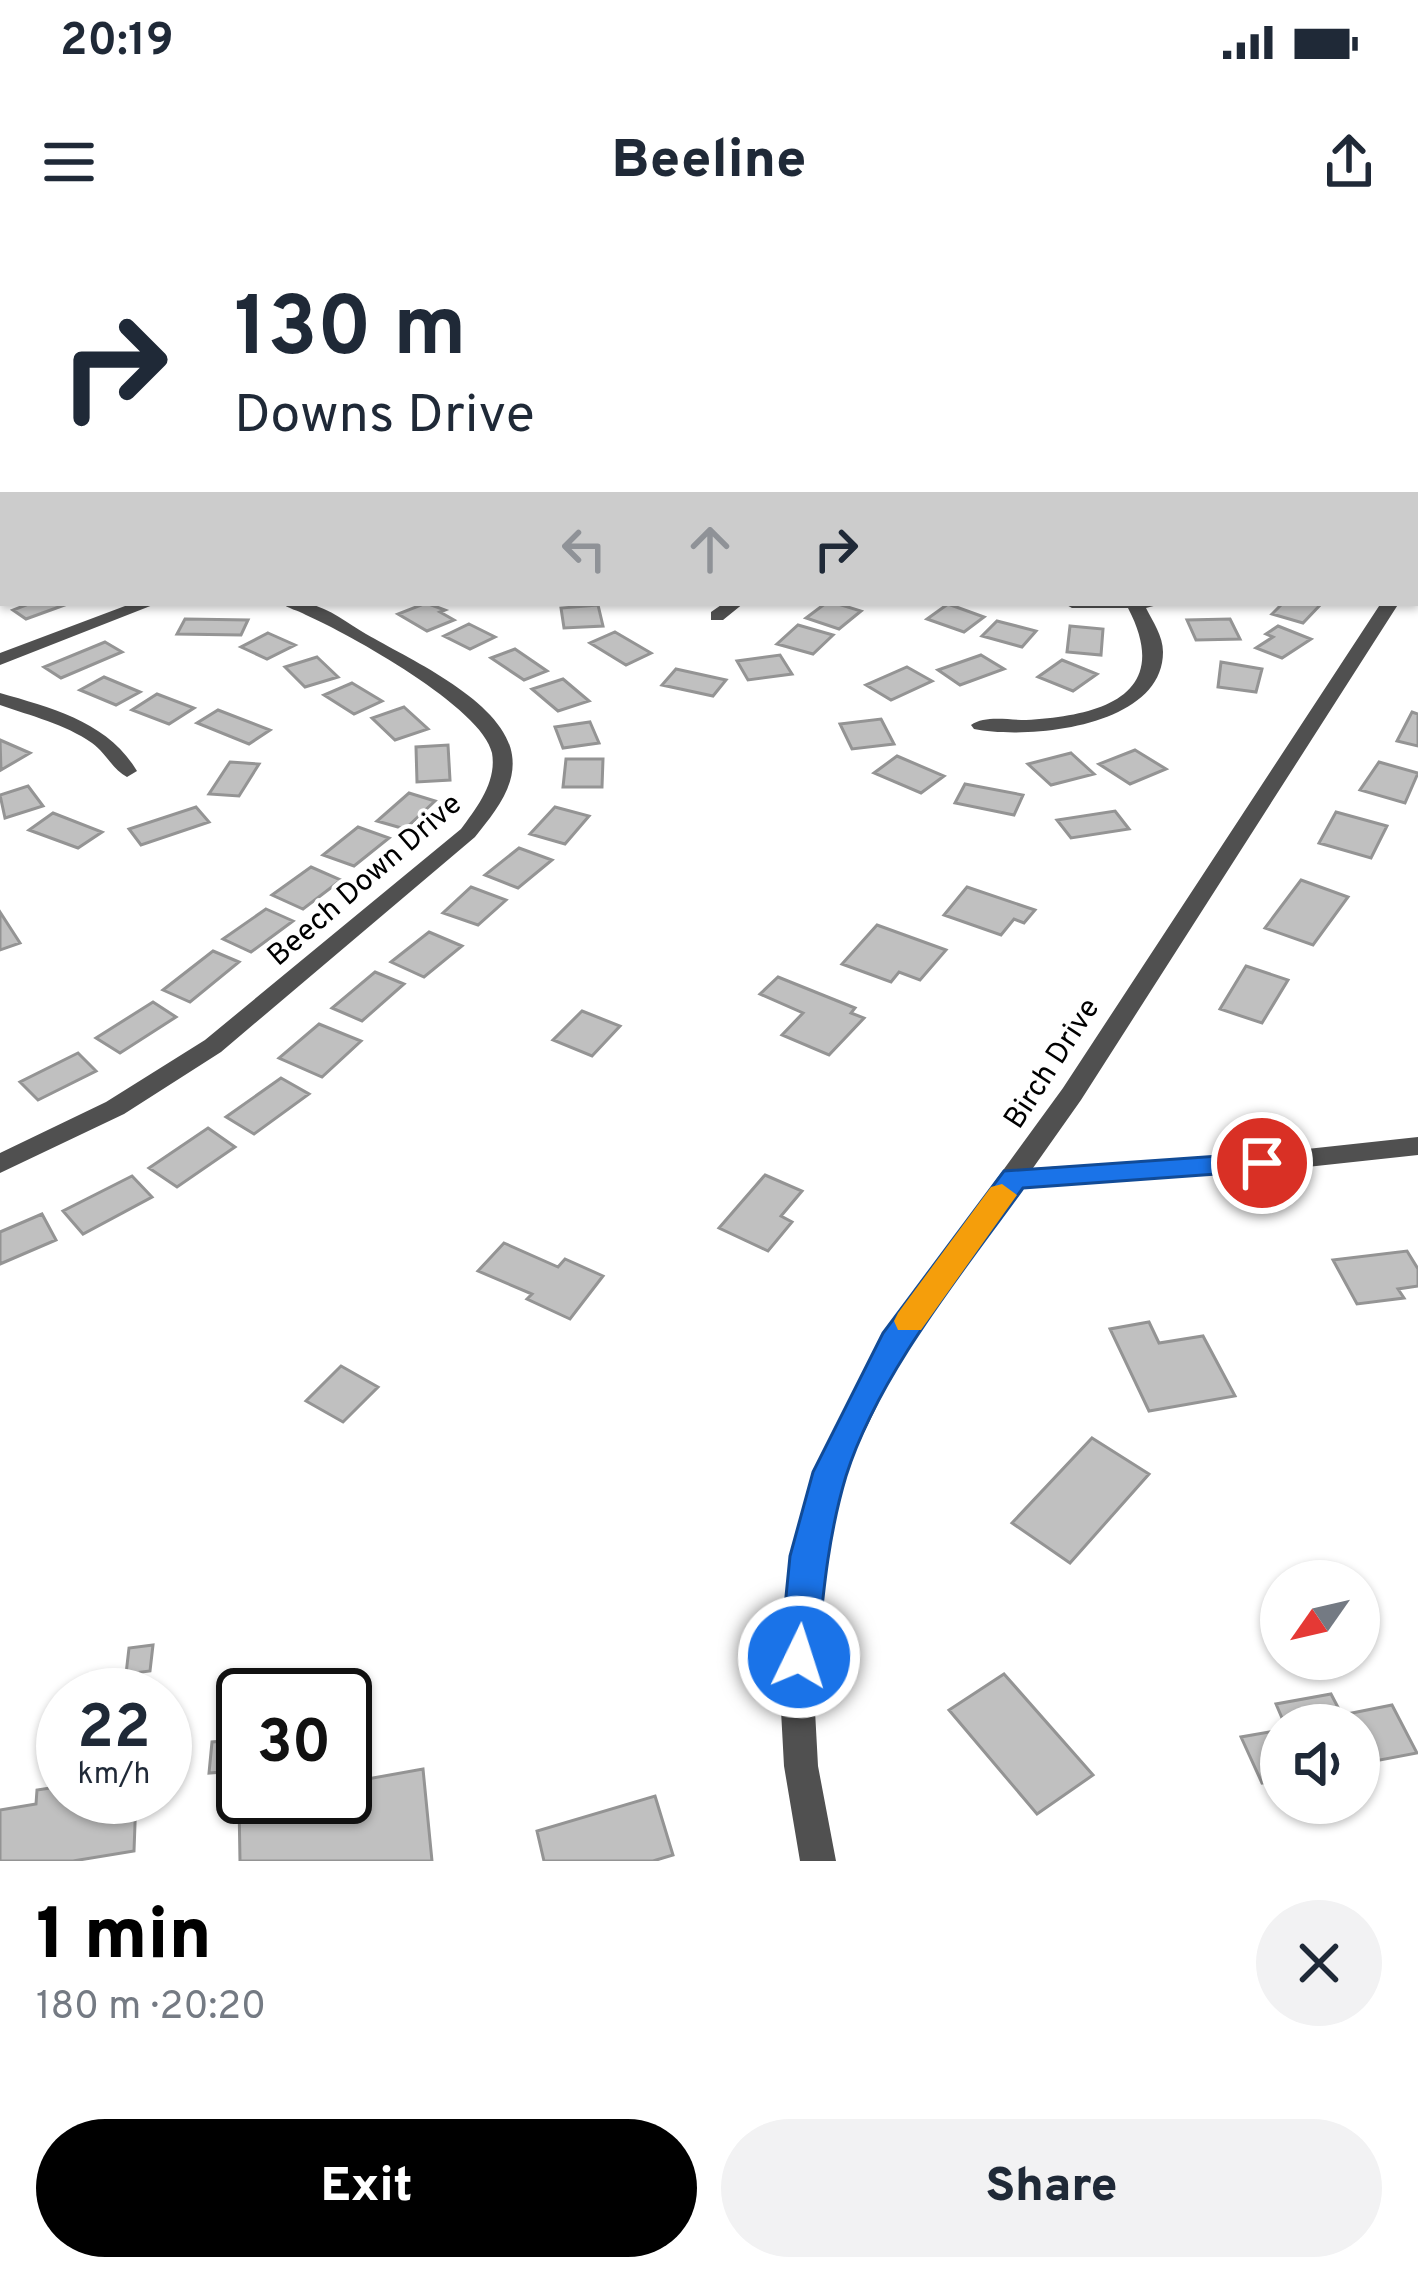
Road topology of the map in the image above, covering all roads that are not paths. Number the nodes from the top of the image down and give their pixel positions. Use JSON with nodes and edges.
{"nodes":[{"id":1,"x":141,"y":606,"type":"edge"},
{"id":2,"x":299,"y":606,"type":"edge"},
{"id":3,"x":731,"y":606,"type":"edge"},
{"id":4,"x":1146,"y":606,"type":"edge"},
{"id":5,"x":1388,"y":606,"type":"edge"},
{"id":6,"x":717,"y":616,"type":"dead end"},
{"id":7,"x":0,"y":658,"type":"edge"},
{"id":8,"x":0,"y":698,"type":"edge"},
{"id":9,"x":981,"y":725,"type":"dead end"},
{"id":10,"x":127,"y":771,"type":"dead end"},
{"id":11,"x":1418,"y":1146,"type":"edge"},
{"id":12,"x":0,"y":1164,"type":"edge"},
{"id":13,"x":1014,"y":1178,"type":"junction"},
{"id":14,"x":818,"y":1861,"type":"edge"}],
"edges":[{"from":1,"to":7,"type":"street"},
{"from":2,"to":12,"type":"street","name":"Beech Down Drive"},
{"from":3,"to":6,"type":"street"},
{"from":4,"to":9,"type":"street"},
{"from":5,"to":13,"type":"street","name":"Birch Drive"},
{"from":8,"to":10,"type":"street"},
{"from":11,"to":13,"type":"street"},
{"from":13,"to":14,"type":"street","name":"Birch Drive"}]}
